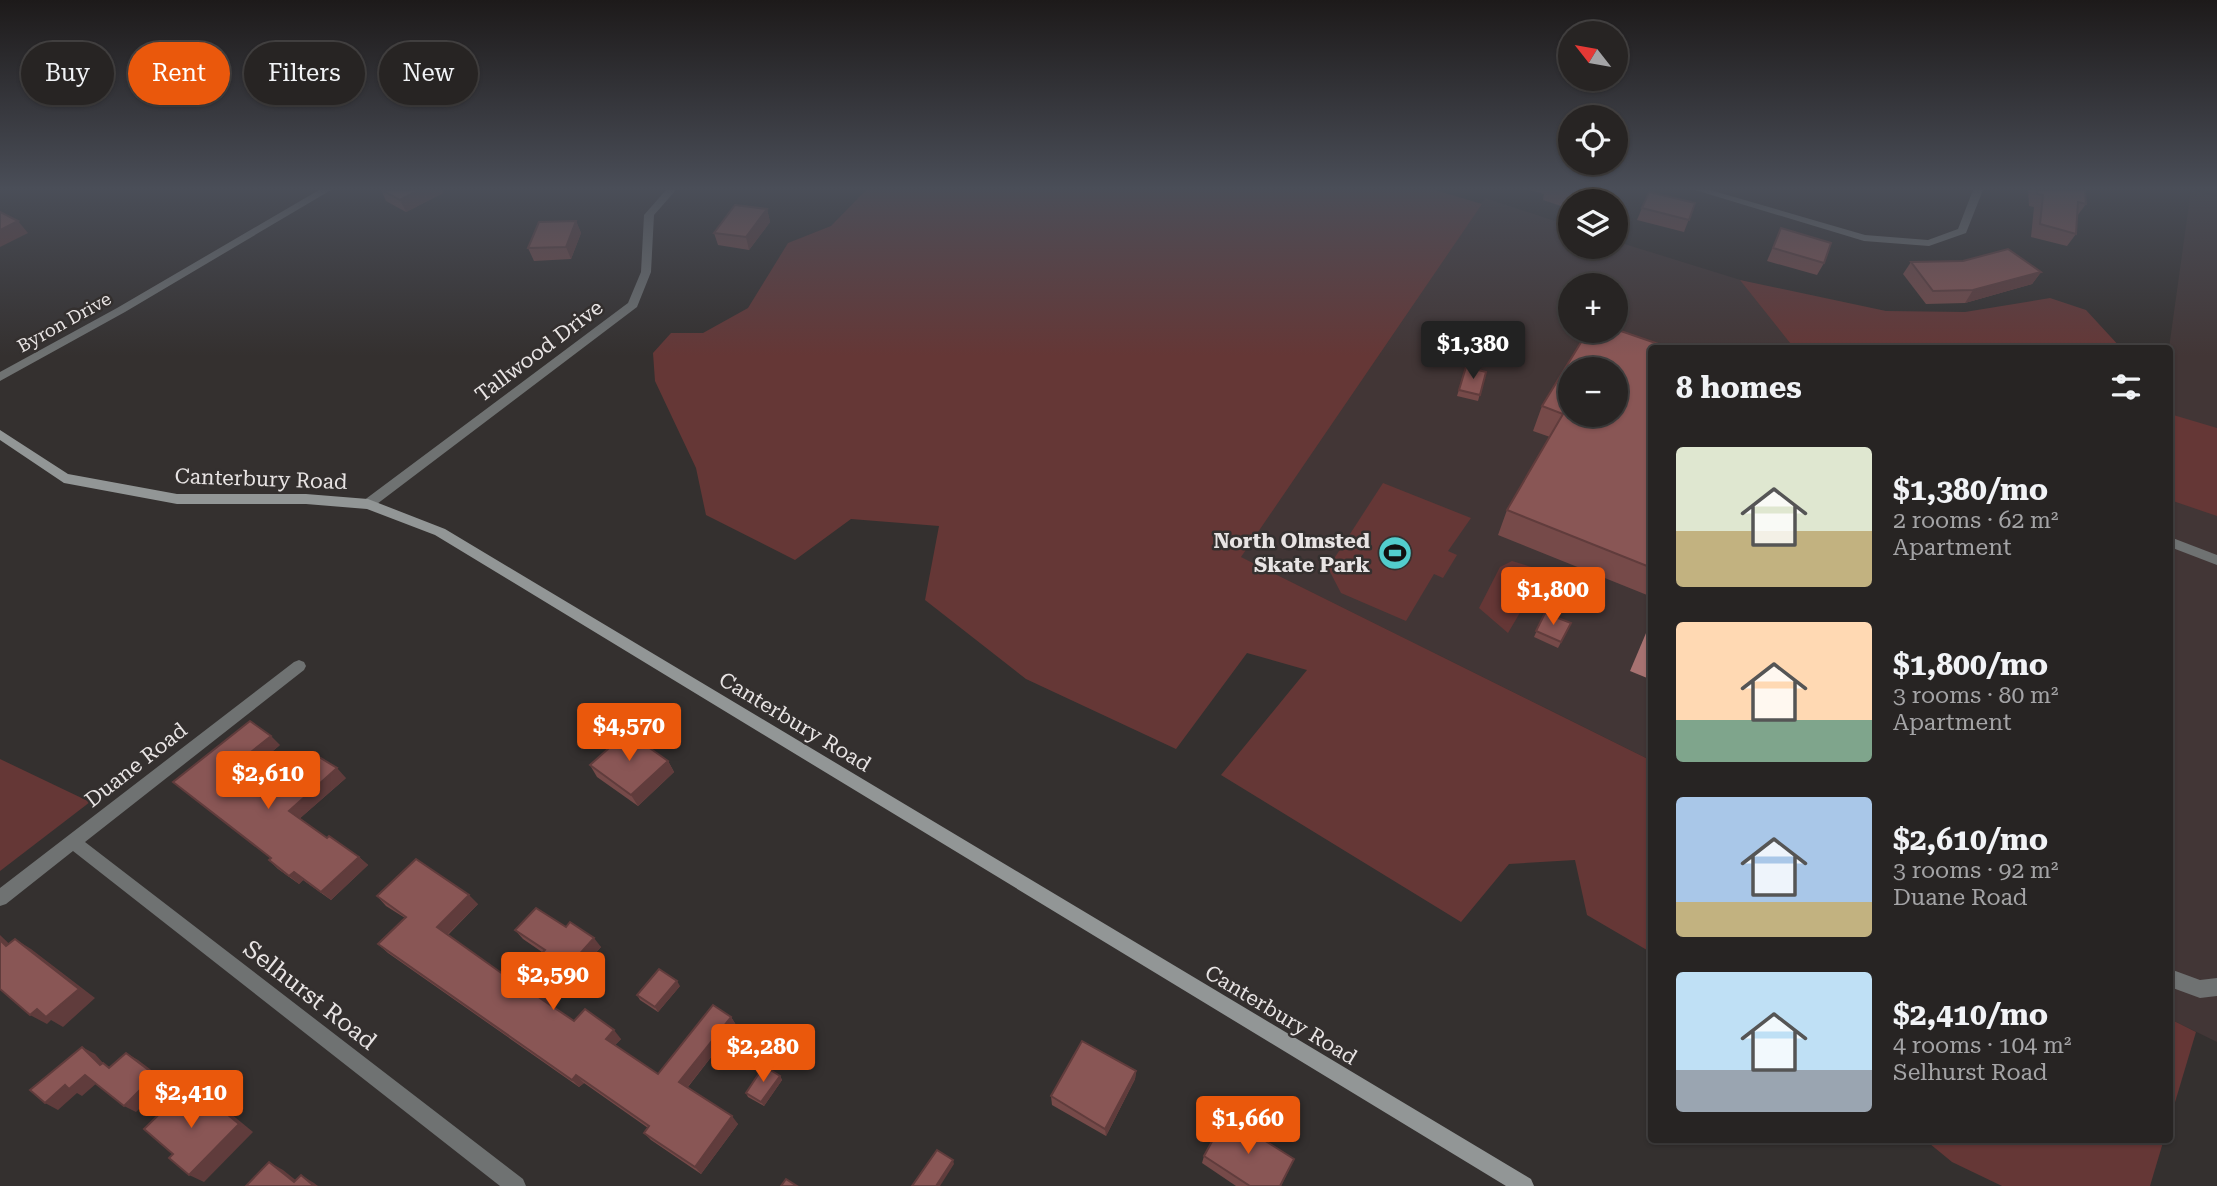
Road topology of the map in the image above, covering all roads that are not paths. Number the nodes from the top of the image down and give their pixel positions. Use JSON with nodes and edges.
{"nodes":[{"id":1,"x":231,"y":245,"type":"edge"},
{"id":2,"x":647,"y":245,"type":"edge"},
{"id":3,"x":0,"y":377,"type":"edge"},
{"id":4,"x":0,"y":434,"type":"edge"},
{"id":5,"x":368,"y":504,"type":"junction"},
{"id":6,"x":2173,"y":543,"type":"edge"},
{"id":7,"x":2217,"y":560,"type":"edge"},
{"id":8,"x":299,"y":666,"type":"dead end"},
{"id":9,"x":73,"y":842,"type":"junction"},
{"id":10,"x":0,"y":898,"type":"edge"},
{"id":11,"x":2173,"y":979,"type":"edge"},
{"id":12,"x":2217,"y":987,"type":"edge"},
{"id":13,"x":516,"y":1186,"type":"edge"},
{"id":14,"x":1524,"y":1186,"type":"edge"}],
"edges":[{"from":1,"to":3,"type":"street","name":"Byron Drive"},
{"from":2,"to":5,"type":"street","name":"Tallwood Drive"},
{"from":4,"to":5,"type":"street","name":"Canterbury Road"},
{"from":5,"to":14,"type":"street","name":"Canterbury Road"},
{"from":6,"to":7,"type":"street"},
{"from":8,"to":9,"type":"street","name":"Duane Road"},
{"from":9,"to":10,"type":"street","name":"Duane Road"},
{"from":9,"to":13,"type":"street","name":"Selhurst Road"},
{"from":11,"to":12,"type":"street"}]}
